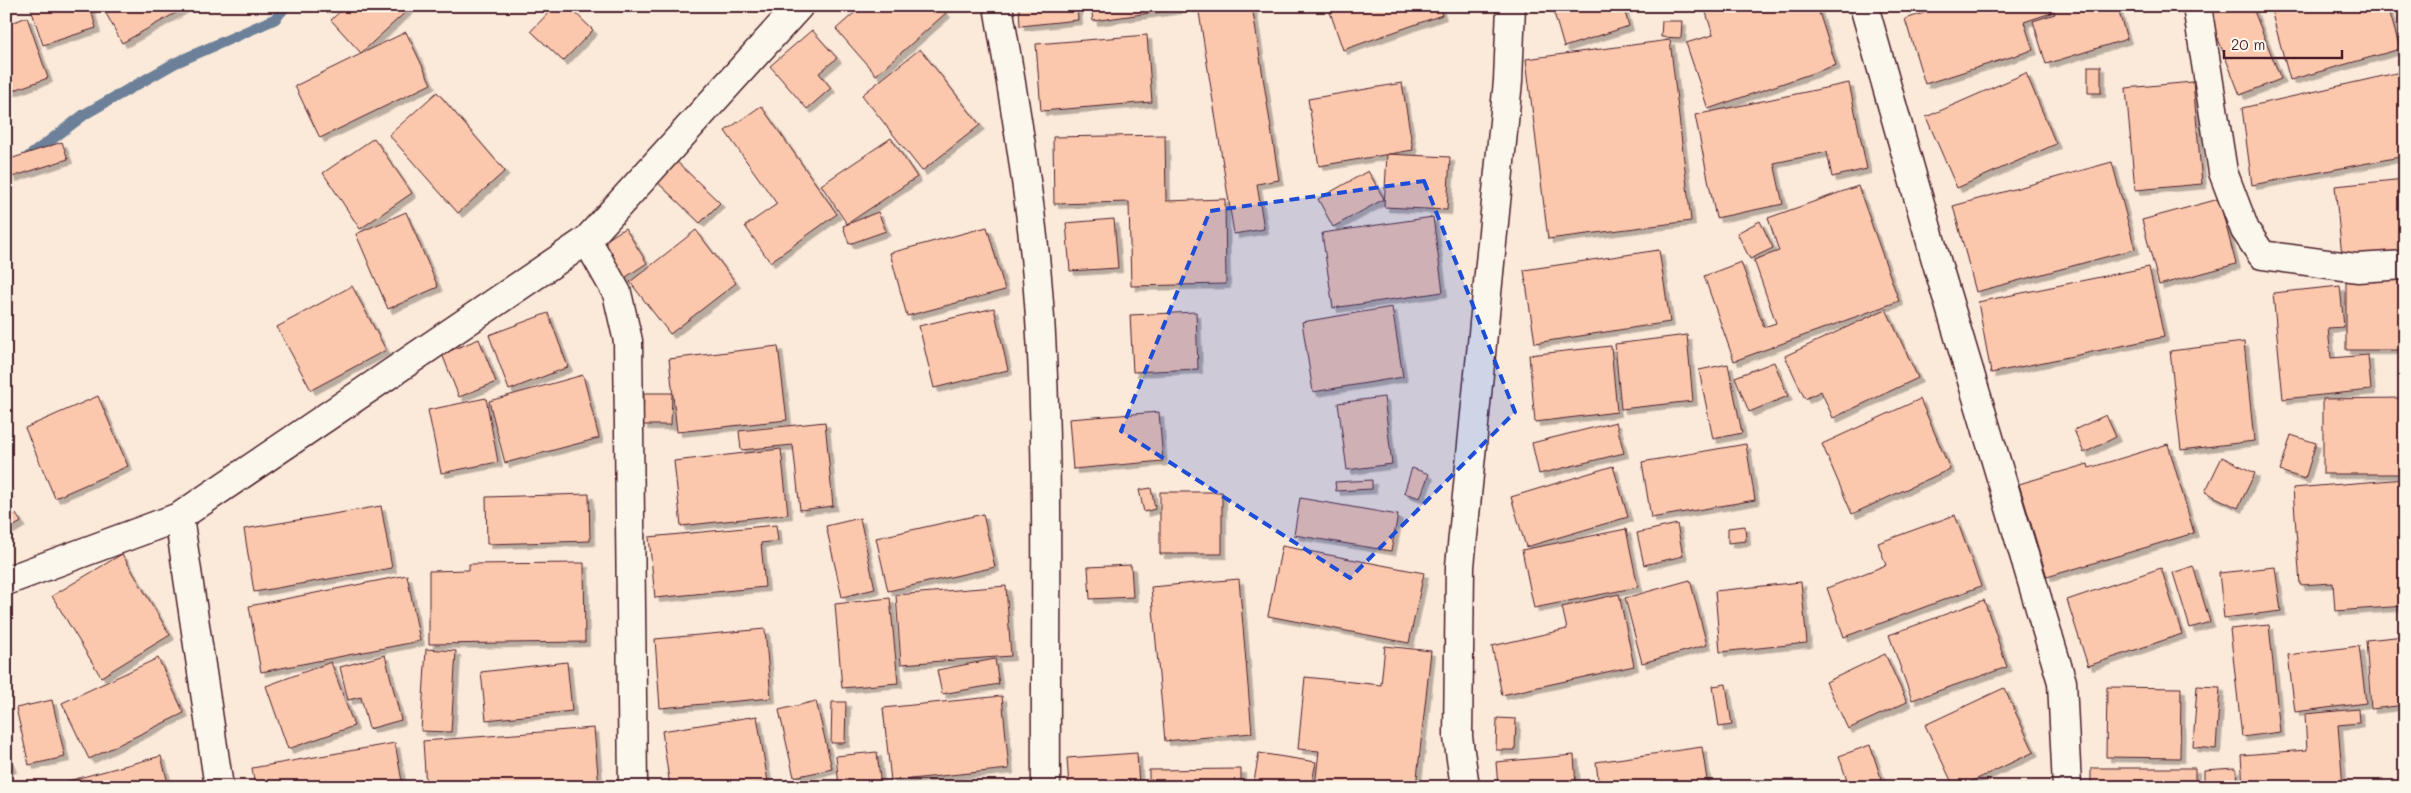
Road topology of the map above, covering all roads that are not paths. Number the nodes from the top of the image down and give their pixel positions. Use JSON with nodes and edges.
{"nodes":[{"id":1,"x":799,"y":6,"type":"edge"},
{"id":2,"x":998,"y":6,"type":"edge"},
{"id":3,"x":1511,"y":6,"type":"edge"},
{"id":4,"x":1864,"y":6,"type":"edge"},
{"id":5,"x":2197,"y":6,"type":"edge"},
{"id":6,"x":587,"y":240,"type":"junction"},
{"id":7,"x":2405,"y":265,"type":"edge"},
{"id":8,"x":179,"y":517,"type":"junction"},
{"id":9,"x":6,"y":581,"type":"edge"},
{"id":10,"x":219,"y":787,"type":"edge"},
{"id":11,"x":632,"y":787,"type":"edge"},
{"id":12,"x":1046,"y":787,"type":"edge"},
{"id":13,"x":1465,"y":787,"type":"edge"},
{"id":14,"x":2066,"y":787,"type":"edge"}],
"edges":[{"from":1,"to":6,"type":"street"},
{"from":2,"to":12,"type":"street"},
{"from":3,"to":13,"type":"street"},
{"from":4,"to":14,"type":"street"},
{"from":5,"to":7,"type":"street"},
{"from":6,"to":8,"type":"street"},
{"from":6,"to":11,"type":"street"},
{"from":8,"to":9,"type":"street"},
{"from":8,"to":10,"type":"street"}]}
